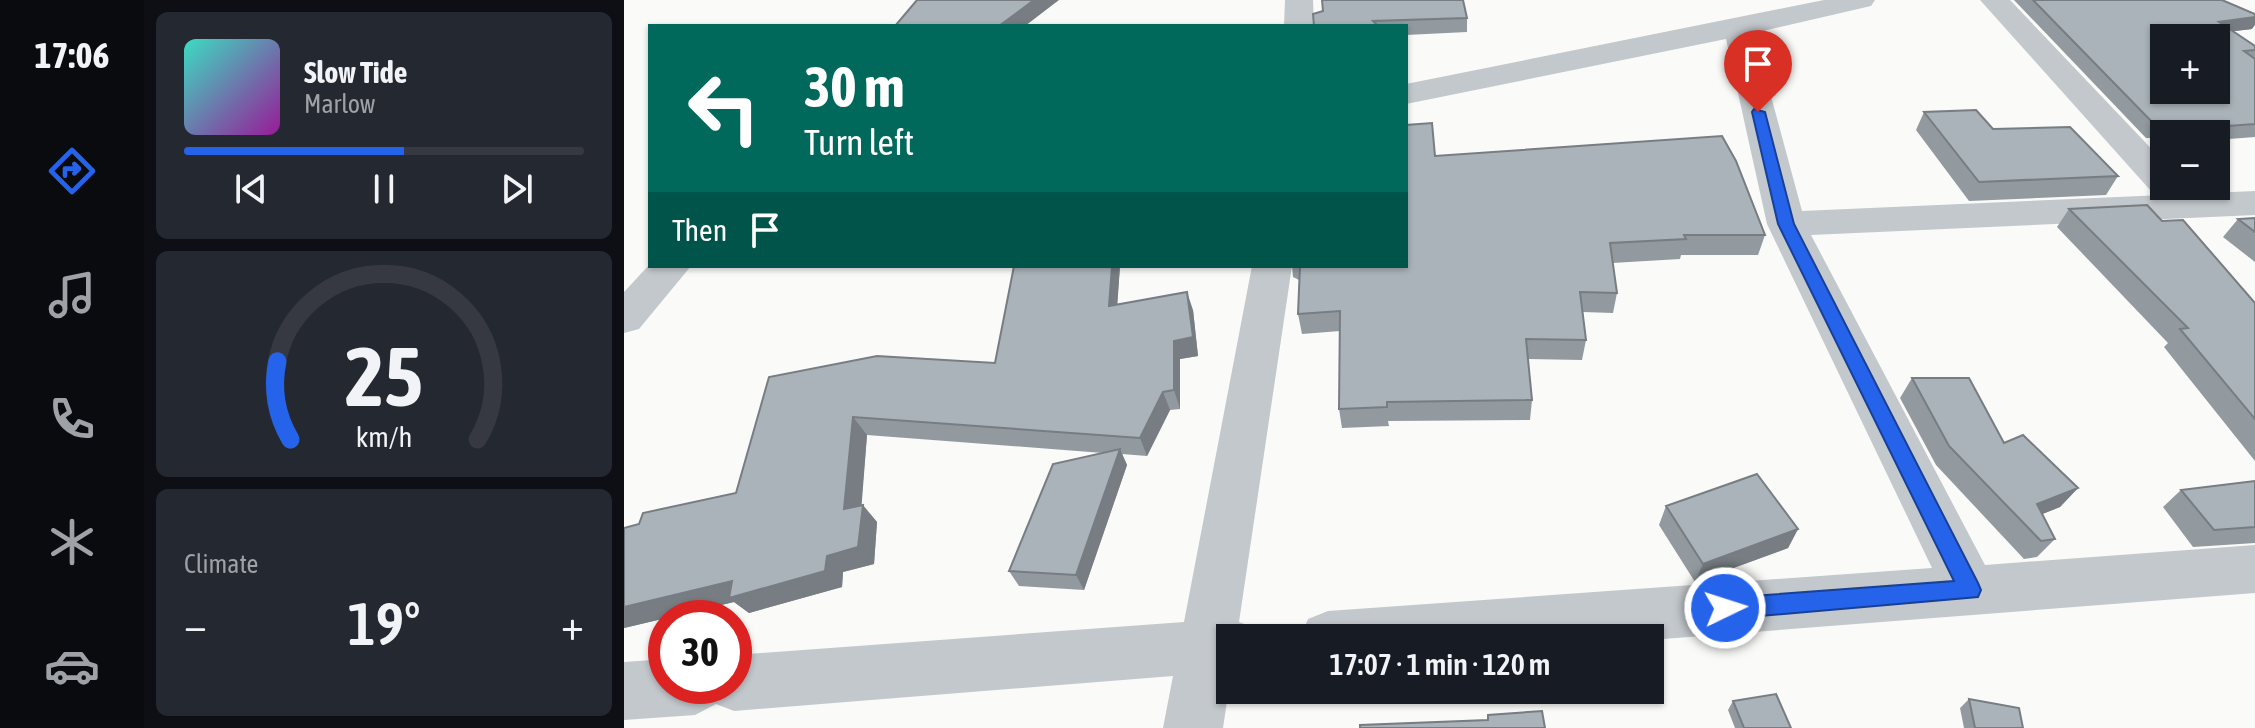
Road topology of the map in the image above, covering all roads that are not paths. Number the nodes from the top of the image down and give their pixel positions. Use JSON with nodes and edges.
{"nodes":[{"id":1,"x":1299,"y":0,"type":"edge"},
{"id":2,"x":1861,"y":0,"type":"edge"},
{"id":3,"x":1994,"y":0,"type":"edge"},
{"id":4,"x":1299,"y":24,"type":"edge"},
{"id":5,"x":1738,"y":28,"type":"junction"},
{"id":6,"x":1408,"y":94,"type":"edge"},
{"id":7,"x":2150,"y":167,"type":"edge"},
{"id":8,"x":2150,"y":193,"type":"edge"},
{"id":9,"x":2230,"y":199,"type":"edge"},
{"id":10,"x":2255,"y":203,"type":"edge"},
{"id":11,"x":1786,"y":224,"type":"junction"},
{"id":12,"x":1272,"y":268,"type":"edge"},
{"id":13,"x":676,"y":269,"type":"edge"},
{"id":14,"x":628,"y":307,"type":"edge"},
{"id":15,"x":2255,"y":569,"type":"edge"},
{"id":16,"x":1970,"y":590,"type":"junction"},
{"id":17,"x":1221,"y":624,"type":"edge"},
{"id":18,"x":1515,"y":624,"type":"edge"},
{"id":19,"x":1216,"y":646,"type":"edge"},
{"id":20,"x":1216,"y":653,"type":"edge"},
{"id":21,"x":752,"y":682,"type":"edge"},
{"id":22,"x":648,"y":689,"type":"edge"},
{"id":23,"x":624,"y":691,"type":"edge"},
{"id":24,"x":1193,"y":728,"type":"edge"}],
"edges":[{"from":1,"to":4,"type":"street"},
{"from":2,"to":5,"type":"street"},
{"from":3,"to":7,"type":"street"},
{"from":5,"to":6,"type":"street"},
{"from":5,"to":11,"type":"street"},
{"from":8,"to":11,"type":"street"},
{"from":9,"to":10,"type":"street"},
{"from":11,"to":16,"type":"street"},
{"from":12,"to":17,"type":"street"},
{"from":13,"to":14,"type":"street"},
{"from":15,"to":16,"type":"street"},
{"from":16,"to":18,"type":"street"},
{"from":19,"to":21,"type":"street"},
{"from":20,"to":24,"type":"street"},
{"from":22,"to":23,"type":"street"}]}
